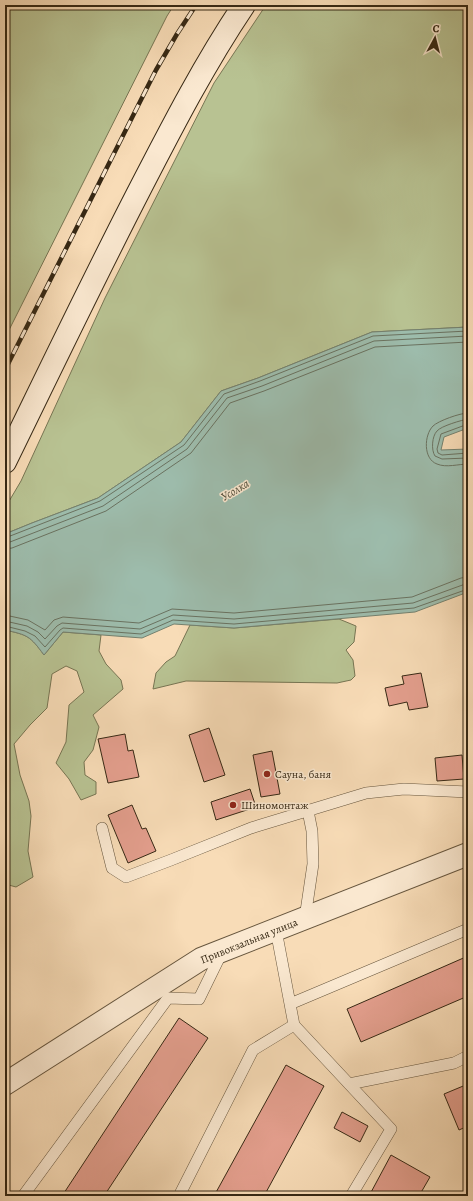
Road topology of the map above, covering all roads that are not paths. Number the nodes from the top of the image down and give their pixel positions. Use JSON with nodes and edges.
{"nodes":[{"id":1,"x":244,"y":5,"type":"edge"},
{"id":2,"x":5,"y":462,"type":"edge"},
{"id":3,"x":468,"y":792,"type":"edge"},
{"id":4,"x":308,"y":811,"type":"junction"},
{"id":5,"x":102,"y":828,"type":"dead end"},
{"id":6,"x":468,"y":854,"type":"edge"},
{"id":7,"x":305,"y":918,"type":"junction"},
{"id":8,"x":468,"y":929,"type":"edge"},
{"id":9,"x":276,"y":930,"type":"junction"},
{"id":10,"x":222,"y":951,"type":"junction"},
{"id":11,"x":290,"y":1004,"type":"junction"},
{"id":12,"x":294,"y":1025,"type":"junction"},
{"id":13,"x":468,"y":1056,"type":"edge"},
{"id":14,"x":5,"y":1084,"type":"edge"},
{"id":15,"x":349,"y":1084,"type":"junction"},
{"id":16,"x":23,"y":1196,"type":"edge"},
{"id":17,"x":179,"y":1196,"type":"edge"},
{"id":18,"x":351,"y":1196,"type":"edge"}],
"edges":[{"from":1,"to":2,"type":"street"},
{"from":3,"to":4,"type":"lane"},
{"from":4,"to":5,"type":"lane"},
{"from":4,"to":7,"type":"lane"},
{"from":6,"to":7,"type":"street","name":"Привокзальная улица"},
{"from":7,"to":9,"type":"street","name":"Привокзальная улица"},
{"from":8,"to":11,"type":"lane"},
{"from":9,"to":10,"type":"street","name":"Привокзальная улица"},
{"from":9,"to":11,"type":"lane"},
{"from":10,"to":14,"type":"street","name":"Привокзальная улица"},
{"from":10,"to":16,"type":"lane"},
{"from":11,"to":12,"type":"lane"},
{"from":12,"to":15,"type":"lane"},
{"from":12,"to":17,"type":"lane"},
{"from":13,"to":15,"type":"lane"},
{"from":15,"to":18,"type":"lane"}]}
